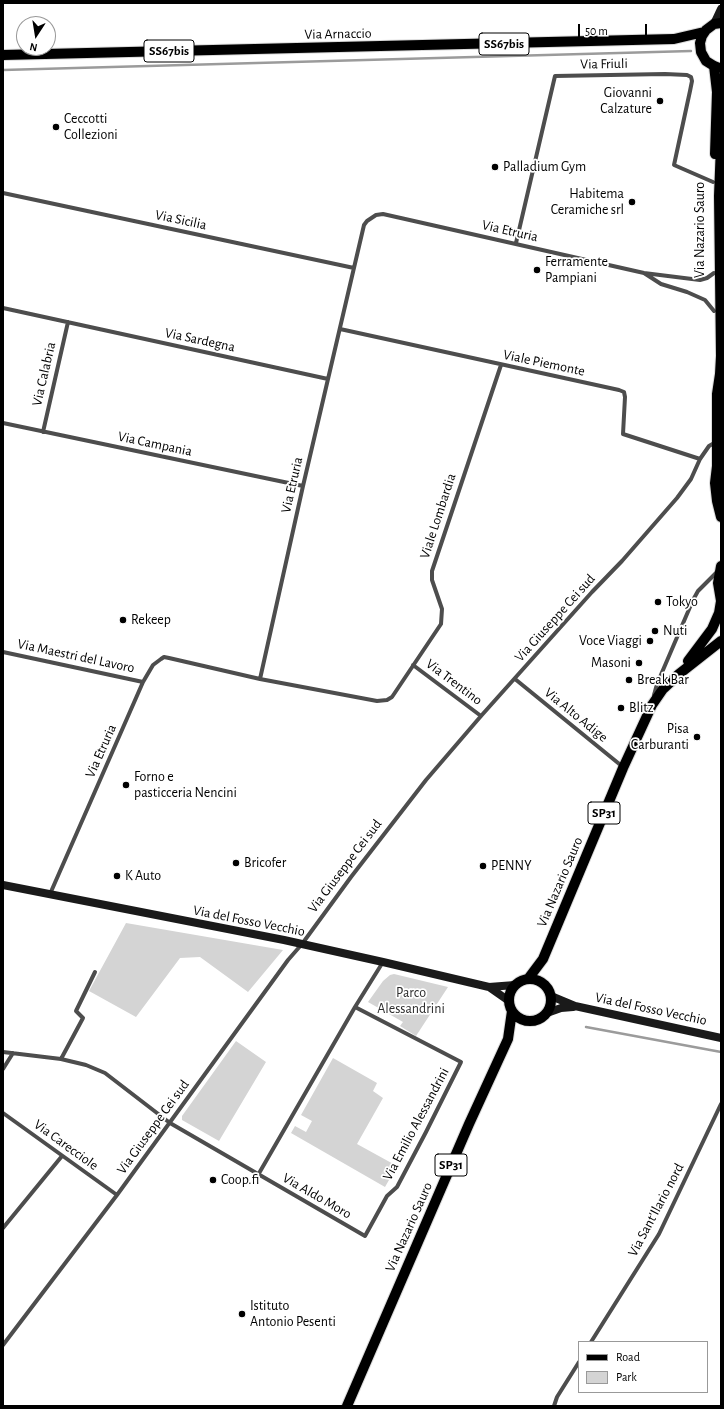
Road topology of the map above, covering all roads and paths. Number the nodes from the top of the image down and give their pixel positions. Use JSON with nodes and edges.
{"nodes":[{"id":1,"x":721,"y":9,"type":"edge"},
{"id":2,"x":717,"y":24,"type":"edge"},
{"id":3,"x":704,"y":32,"type":"junction"},
{"id":4,"x":674,"y":39,"type":"junction"},
{"id":5,"x":700,"y":47,"type":"junction"},
{"id":6,"x":3,"y":55,"type":"edge"},
{"id":7,"x":717,"y":67,"type":"edge"},
{"id":8,"x":721,"y":144,"type":"edge"},
{"id":9,"x":713,"y":182,"type":"junction"},
{"id":10,"x":3,"y":193,"type":"edge"},
{"id":11,"x":516,"y":243,"type":"junction"},
{"id":12,"x":354,"y":268,"type":"junction"},
{"id":13,"x":644,"y":273,"type":"junction"},
{"id":14,"x":718,"y":273,"type":"edge"},
{"id":15,"x":3,"y":308,"type":"edge"},
{"id":16,"x":714,"y":311,"type":"junction"},
{"id":17,"x":68,"y":322,"type":"junction"},
{"id":18,"x":340,"y":329,"type":"junction"},
{"id":19,"x":721,"y":337,"type":"edge"},
{"id":20,"x":501,"y":365,"type":"junction"},
{"id":21,"x":328,"y":379,"type":"junction"},
{"id":22,"x":717,"y":394,"type":"junction"},
{"id":23,"x":3,"y":423,"type":"edge"},
{"id":24,"x":43,"y":432,"type":"junction"},
{"id":25,"x":716,"y":442,"type":"junction"},
{"id":26,"x":700,"y":459,"type":"junction"},
{"id":27,"x":717,"y":466,"type":"junction"},
{"id":28,"x":721,"y":481,"type":"edge"},
{"id":29,"x":303,"y":486,"type":"junction"},
{"id":30,"x":721,"y":517,"type":"edge"},
{"id":31,"x":720,"y":568,"type":"edge"},
{"id":32,"x":721,"y":601,"type":"edge"},
{"id":33,"x":721,"y":641,"type":"edge"},
{"id":34,"x":3,"y":652,"type":"edge"},
{"id":35,"x":413,"y":665,"type":"junction"},
{"id":36,"x":678,"y":674,"type":"junction"},
{"id":37,"x":260,"y":679,"type":"junction"},
{"id":38,"x":515,"y":679,"type":"junction"},
{"id":39,"x":143,"y":682,"type":"junction"},
{"id":40,"x":652,"y":706,"type":"junction"},
{"id":41,"x":481,"y":716,"type":"junction"},
{"id":42,"x":623,"y":768,"type":"junction"},
{"id":43,"x":3,"y":885,"type":"edge"},
{"id":44,"x":50,"y":894,"type":"junction"},
{"id":45,"x":302,"y":944,"type":"junction"},
{"id":46,"x":543,"y":959,"type":"junction"},
{"id":47,"x":383,"y":962,"type":"junction"},
{"id":48,"x":95,"y":972,"type":"dead end"},
{"id":49,"x":528,"y":979,"type":"junction"},
{"id":50,"x":542,"y":983,"type":"junction"},
{"id":51,"x":515,"y":985,"type":"junction"},
{"id":52,"x":489,"y":987,"type":"junction"},
{"id":53,"x":550,"y":996,"type":"junction"},
{"id":54,"x":510,"y":1006,"type":"junction"},
{"id":55,"x":575,"y":1006,"type":"junction"},
{"id":56,"x":355,"y":1007,"type":"junction"},
{"id":57,"x":547,"y":1013,"type":"junction"},
{"id":58,"x":525,"y":1020,"type":"junction"},
{"id":59,"x":721,"y":1038,"type":"edge"},
{"id":60,"x":508,"y":1039,"type":"junction"},
{"id":61,"x":3,"y":1052,"type":"edge"},
{"id":62,"x":13,"y":1054,"type":"junction"},
{"id":63,"x":61,"y":1059,"type":"junction"},
{"id":64,"x":3,"y":1069,"type":"edge"},
{"id":65,"x":721,"y":1104,"type":"edge"},
{"id":66,"x":3,"y":1113,"type":"edge"},
{"id":67,"x":170,"y":1123,"type":"junction"},
{"id":68,"x":62,"y":1156,"type":"junction"},
{"id":69,"x":258,"y":1175,"type":"junction"},
{"id":70,"x":117,"y":1195,"type":"junction"},
{"id":71,"x":3,"y":1228,"type":"edge"},
{"id":72,"x":365,"y":1236,"type":"joint"},
{"id":73,"x":593,"y":1341,"type":"edge"},
{"id":74,"x":3,"y":1345,"type":"edge"},
{"id":75,"x":578,"y":1364,"type":"edge"},
{"id":76,"x":347,"y":1406,"type":"edge"},
{"id":77,"x":554,"y":1406,"type":"edge"}],
"edges":[{"from":1,"to":2,"type":"street"},
{"from":2,"to":3,"type":"main road","number":"SS67bis"},
{"from":3,"to":4,"type":"main road","name":"Via Arnaccio","number":"SS67bis"},
{"from":3,"to":5,"type":"main road"},
{"from":4,"to":5,"type":"main road","name":"Via Arnaccio","number":"SS67bis"},
{"from":4,"to":6,"type":"main road","name":"Via Arnaccio","number":"SS67bis"},
{"from":5,"to":7,"type":"main road"},
{"from":7,"to":9,"type":"main road","name":"Via Nazario Sauro"},
{"from":8,"to":14,"type":"main road","name":"Via Nazario Sauro"},
{"from":9,"to":11,"type":"street","name":"Via Friuli"},
{"from":9,"to":14,"type":"main road","name":"Via Nazario Sauro"},
{"from":10,"to":12,"type":"street","name":"Via Sicilia"},
{"from":11,"to":12,"type":"street","name":"Via Etruria"},
{"from":11,"to":13,"type":"street","name":"Via Etruria"},
{"from":12,"to":18,"type":"street","name":"Via Etruria"},
{"from":13,"to":14,"type":"street","name":"Via Etruria"},
{"from":13,"to":16,"type":"street","name":"Via Etruria"},
{"from":14,"to":16,"type":"main road","name":"Via Nazario Sauro"},
{"from":14,"to":19,"type":"main road","name":"Via Nazario Sauro"},
{"from":15,"to":17,"type":"street","name":"Via Sardegna"},
{"from":16,"to":22,"type":"main road","name":"Via Nazario Sauro"},
{"from":17,"to":21,"type":"street","name":"Via Sardegna"},
{"from":17,"to":24,"type":"street","name":"Via Calabria"},
{"from":18,"to":20,"type":"street","name":"Viale Piemonte"},
{"from":18,"to":21,"type":"street","name":"Via Etruria"},
{"from":19,"to":22,"type":"main road","name":"Via Nazario Sauro"},
{"from":20,"to":26,"type":"street","name":"Viale Piemonte"},
{"from":20,"to":35,"type":"street","name":"Viale Lombardia"},
{"from":21,"to":29,"type":"street","name":"Via Etruria"},
{"from":22,"to":25,"type":"main road","name":"Via Nazario Sauro"},
{"from":23,"to":24,"type":"street","name":"Via Campania"},
{"from":24,"to":29,"type":"street","name":"Via Campania"},
{"from":25,"to":26,"type":"street","name":"Via Giuseppe Cei sud"},
{"from":25,"to":27,"type":"main road","name":"Via Nazario Sauro"},
{"from":26,"to":38,"type":"street","name":"Via Giuseppe Cei sud"},
{"from":27,"to":28,"type":"main road","name":"Via Nazario Sauro"},
{"from":27,"to":30,"type":"main road","name":"Via Nazario Sauro"},
{"from":29,"to":37,"type":"street","name":"Via Etruria"},
{"from":31,"to":32,"type":"main road","name":"Via Nazario Sauro"},
{"from":31,"to":40,"type":"street","name":"Via Nazario Sauro"},
{"from":32,"to":36,"type":"main road","name":"Via Nazario Sauro"},
{"from":33,"to":36,"type":"main road","name":"Via Nazario Sauro","number":"SP31"},
{"from":34,"to":39,"type":"street","name":"Via Maestri del Lavoro"},
{"from":35,"to":37,"type":"street","name":"Viale Lombardia"},
{"from":35,"to":41,"type":"street","name":"Via Trentino"},
{"from":36,"to":40,"type":"main road","name":"Via Nazario Sauro","number":"SP31"},
{"from":37,"to":39,"type":"street","name":"Via Etruria"},
{"from":38,"to":41,"type":"street","name":"Via Giuseppe Cei sud"},
{"from":38,"to":42,"type":"street","name":"Via Alto Adige"},
{"from":39,"to":44,"type":"street","name":"Via Etruria"},
{"from":40,"to":42,"type":"main road","name":"Via Nazario Sauro","number":"SP31"},
{"from":41,"to":45,"type":"street","name":"Via Giuseppe Cei sud"},
{"from":42,"to":46,"type":"main road","name":"Via Nazario Sauro","number":"SP31"},
{"from":43,"to":44,"type":"street","name":"Via del Fosso Vecchio"},
{"from":44,"to":45,"type":"street","name":"Via del Fosso Vecchio"},
{"from":45,"to":47,"type":"street","name":"Via del Fosso Vecchio"},
{"from":45,"to":67,"type":"street","name":"Via Giuseppe Cei sud"},
{"from":46,"to":49,"type":"main road","name":"Via Nazario Sauro","number":"SP31"},
{"from":46,"to":50,"type":"main road","name":"Via Nazario Sauro","number":"SP31"},
{"from":47,"to":52,"type":"street","name":"Via del Fosso Vecchio"},
{"from":47,"to":56,"type":"street"},
{"from":48,"to":63,"type":"street"},
{"from":49,"to":50,"type":"main road"},
{"from":49,"to":51,"type":"main road","name":"Via Nazario Sauro","number":"SP31"},
{"from":50,"to":53,"type":"main road"},
{"from":51,"to":52,"type":"street","name":"Via del Fosso Vecchio"},
{"from":51,"to":54,"type":"main road","name":"Via Nazario Sauro","number":"SP31"},
{"from":52,"to":54,"type":"street","name":"Via del Fosso Vecchio"},
{"from":53,"to":55,"type":"street","name":"Via del Fosso Vecchio"},
{"from":53,"to":57,"type":"main road"},
{"from":54,"to":58,"type":"main road"},
{"from":54,"to":60,"type":"main road","name":"Via Nazario Sauro","number":"SP31"},
{"from":55,"to":57,"type":"street","name":"Via del Fosso Vecchio"},
{"from":55,"to":59,"type":"street","name":"Via del Fosso Vecchio"},
{"from":56,"to":69,"type":"street"},
{"from":56,"to":72,"type":"street","name":"Via Emilio Alessandrini"},
{"from":57,"to":58,"type":"main road"},
{"from":58,"to":60,"type":"main road","name":"Via Nazario Sauro","number":"SP31"},
{"from":60,"to":76,"type":"main road","name":"Via Nazario Sauro","number":"SP31"},
{"from":61,"to":62,"type":"street","name":"Via Aldo Moro"},
{"from":62,"to":63,"type":"street","name":"Via Aldo Moro"},
{"from":62,"to":64,"type":"street"},
{"from":63,"to":67,"type":"street","name":"Via Aldo Moro"},
{"from":65,"to":73,"type":"street","name":"Via Sant'Ilario nord"},
{"from":66,"to":68,"type":"street","name":"Via Carecciole"},
{"from":67,"to":69,"type":"street","name":"Via Aldo Moro"},
{"from":67,"to":70,"type":"street","name":"Via Giuseppe Cei sud"},
{"from":68,"to":70,"type":"street","name":"Via Carecciole"},
{"from":68,"to":71,"type":"street"},
{"from":69,"to":72,"type":"street","name":"Via Aldo Moro"},
{"from":70,"to":74,"type":"street","name":"Via Giuseppe Cei sud"},
{"from":75,"to":77,"type":"street"}]}
